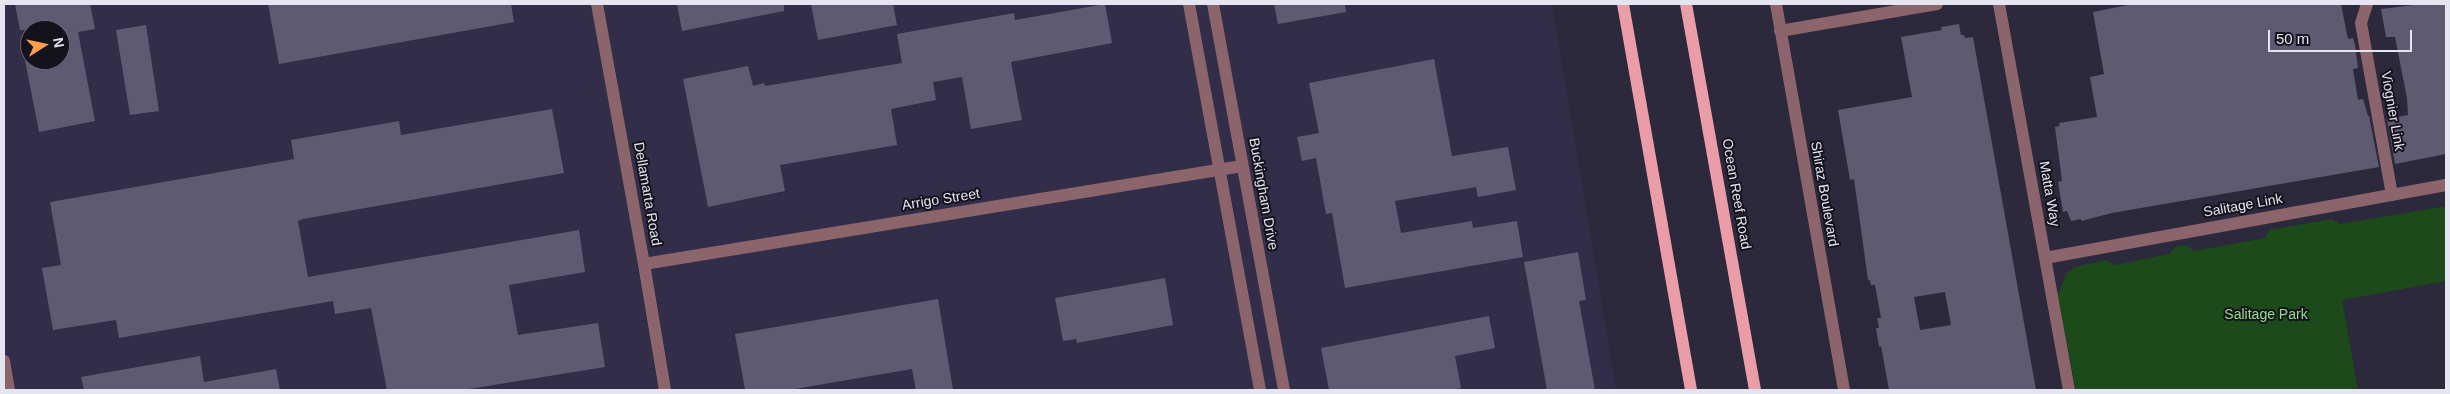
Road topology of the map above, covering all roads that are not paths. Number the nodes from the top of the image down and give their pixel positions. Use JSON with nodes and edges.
{"nodes":[{"id":1,"x":597,"y":4,"type":"edge"},
{"id":2,"x":1190,"y":4,"type":"edge"},
{"id":3,"x":1213,"y":4,"type":"edge"},
{"id":4,"x":1623,"y":4,"type":"edge"},
{"id":5,"x":1686,"y":4,"type":"edge"},
{"id":6,"x":1776,"y":4,"type":"edge"},
{"id":7,"x":1936,"y":4,"type":"edge"},
{"id":8,"x":2000,"y":4,"type":"edge"},
{"id":9,"x":2367,"y":4,"type":"edge"},
{"id":10,"x":1780,"y":31,"type":"junction"},
{"id":11,"x":1242,"y":166,"type":"junction"},
{"id":12,"x":1220,"y":170,"type":"junction"},
{"id":13,"x":2446,"y":185,"type":"edge"},
{"id":14,"x":2392,"y":195,"type":"junction"},
{"id":15,"x":2045,"y":258,"type":"junction"},
{"id":16,"x":644,"y":264,"type":"junction"},
{"id":17,"x":4,"y":361,"type":"edge"},
{"id":18,"x":9,"y":390,"type":"edge"},
{"id":19,"x":665,"y":390,"type":"edge"},
{"id":20,"x":1260,"y":390,"type":"edge"},
{"id":21,"x":1284,"y":390,"type":"edge"},
{"id":22,"x":1691,"y":390,"type":"edge"},
{"id":23,"x":1756,"y":390,"type":"edge"},
{"id":24,"x":1844,"y":390,"type":"edge"},
{"id":25,"x":2069,"y":390,"type":"edge"}],
"edges":[{"from":1,"to":16,"type":"street","name":"Dellamarta Road"},
{"from":2,"to":12,"type":"street"},
{"from":3,"to":11,"type":"street","name":"Buckingham Drive"},
{"from":4,"to":22,"type":"main road"},
{"from":5,"to":23,"type":"main road","name":"Ocean Reef Road"},
{"from":6,"to":10,"type":"street","name":"Shiraz Boulevard"},
{"from":7,"to":10,"type":"street"},
{"from":8,"to":15,"type":"street","name":"Matta Way"},
{"from":9,"to":14,"type":"street","name":"Viognier Link"},
{"from":10,"to":24,"type":"street","name":"Shiraz Boulevard"},
{"from":11,"to":12,"type":"street","name":"Arrigo Street"},
{"from":11,"to":21,"type":"street","name":"Buckingham Drive"},
{"from":12,"to":16,"type":"street","name":"Arrigo Street"},
{"from":12,"to":20,"type":"street"},
{"from":13,"to":14,"type":"street","name":"Salitage Link"},
{"from":14,"to":15,"type":"street","name":"Salitage Link"},
{"from":15,"to":25,"type":"street","name":"Matta Way"},
{"from":16,"to":19,"type":"street","name":"Dellamarta Road"},
{"from":17,"to":18,"type":"street"}]}
